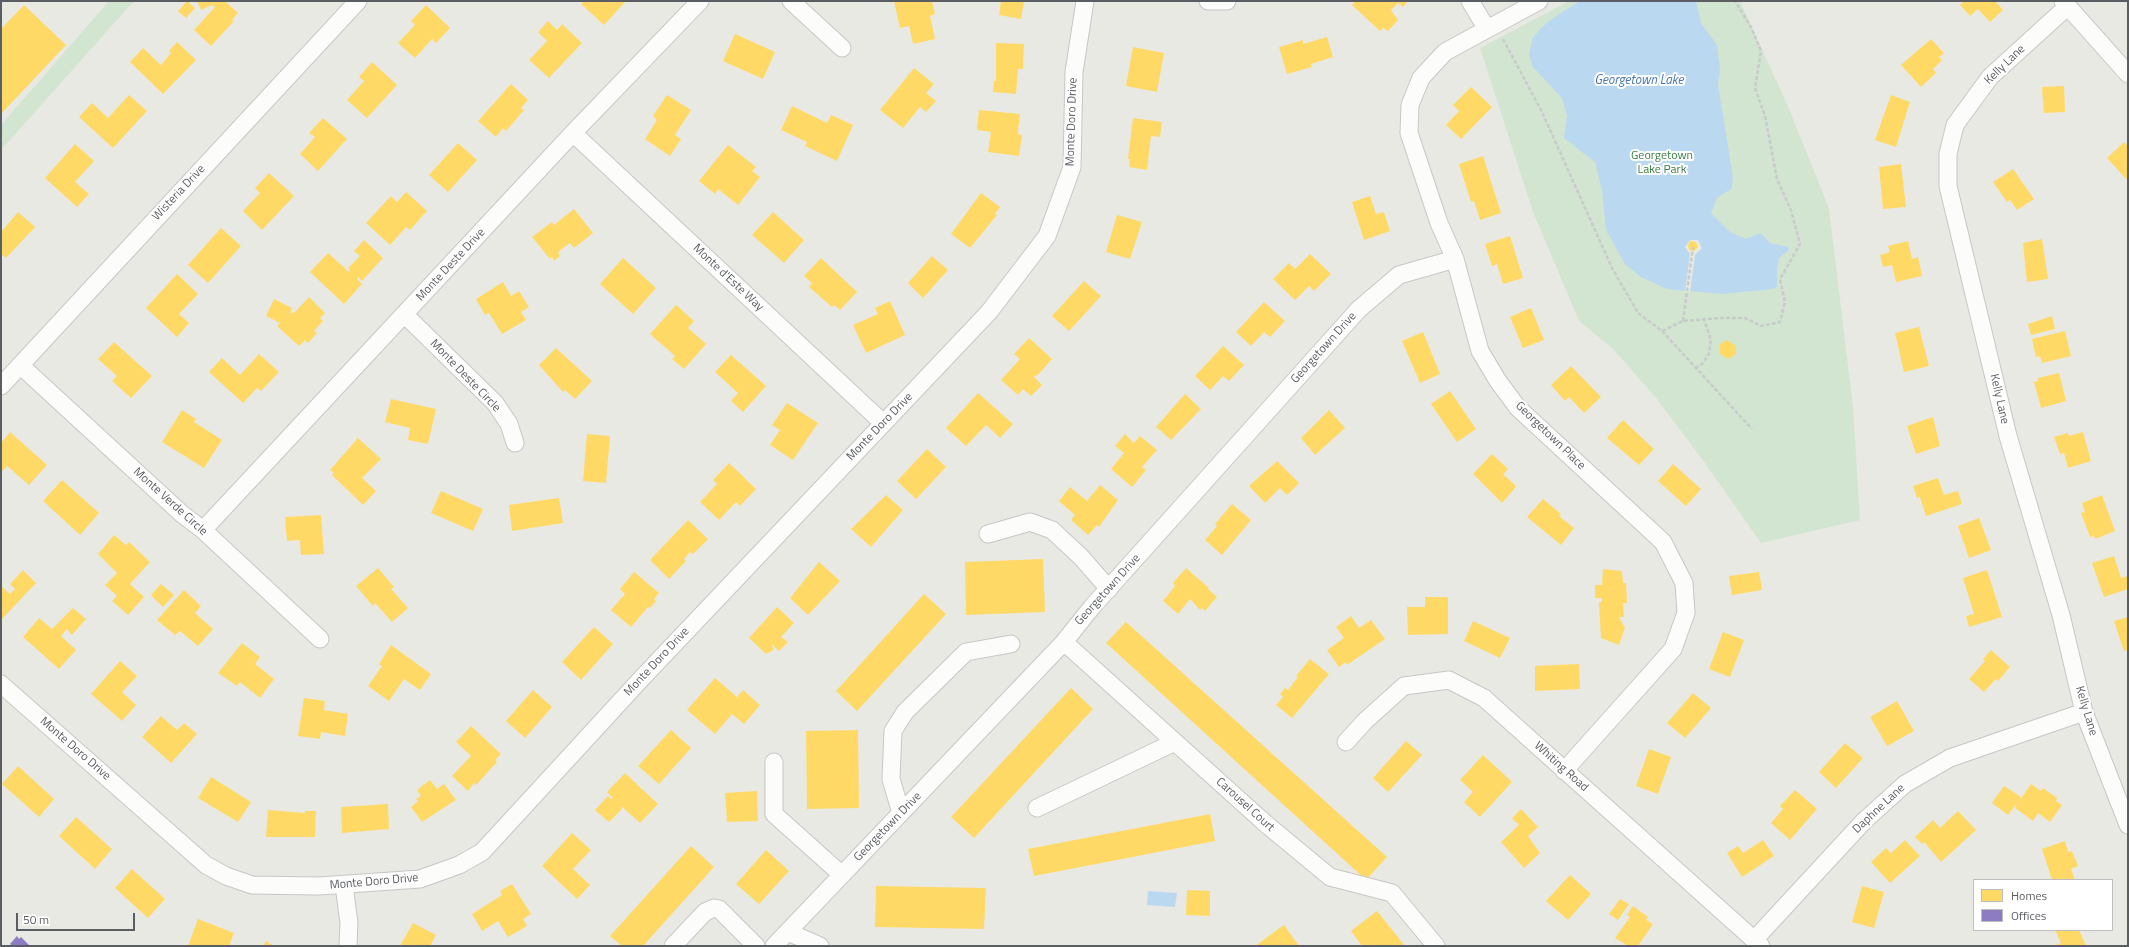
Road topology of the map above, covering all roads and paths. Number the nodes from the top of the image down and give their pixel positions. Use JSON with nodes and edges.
{"nodes":[{"id":1,"x":358,"y":1,"type":"edge"},
{"id":2,"x":700,"y":1,"type":"edge"},
{"id":3,"x":791,"y":1,"type":"edge"},
{"id":4,"x":1085,"y":1,"type":"edge"},
{"id":5,"x":1208,"y":1,"type":"edge"},
{"id":6,"x":1227,"y":1,"type":"edge"},
{"id":7,"x":1470,"y":1,"type":"edge"},
{"id":8,"x":1539,"y":1,"type":"edge"},
{"id":9,"x":1735,"y":1,"type":"edge"},
{"id":10,"x":2065,"y":4,"type":"edge"},
{"id":11,"x":1491,"y":26,"type":"junction"},
{"id":12,"x":842,"y":48,"type":"dead end"},
{"id":13,"x":2128,"y":74,"type":"edge"},
{"id":14,"x":573,"y":133,"type":"junction"},
{"id":15,"x":1693,"y":247,"type":"dead end"},
{"id":16,"x":1456,"y":259,"type":"junction"},
{"id":17,"x":405,"y":315,"type":"junction"},
{"id":18,"x":1704,"y":319,"type":"junction"},
{"id":19,"x":1683,"y":321,"type":"junction"},
{"id":20,"x":1662,"y":331,"type":"junction"},
{"id":21,"x":20,"y":366,"type":"junction"},
{"id":22,"x":1695,"y":368,"type":"junction"},
{"id":23,"x":1,"y":386,"type":"edge"},
{"id":24,"x":883,"y":423,"type":"junction"},
{"id":25,"x":1752,"y":429,"type":"dead end"},
{"id":26,"x":515,"y":442,"type":"dead end"},
{"id":27,"x":203,"y":530,"type":"junction"},
{"id":28,"x":988,"y":534,"type":"dead end"},
{"id":29,"x":1109,"y":589,"type":"junction"},
{"id":30,"x":320,"y":639,"type":"dead end"},
{"id":31,"x":1064,"y":642,"type":"junction"},
{"id":32,"x":1012,"y":644,"type":"dead end"},
{"id":33,"x":1,"y":684,"type":"edge"},
{"id":34,"x":2084,"y":712,"type":"junction"},
{"id":35,"x":1175,"y":742,"type":"junction"},
{"id":36,"x":1346,"y":742,"type":"dead end"},
{"id":37,"x":774,"y":762,"type":"dead end"},
{"id":38,"x":1564,"y":771,"type":"junction"},
{"id":39,"x":1037,"y":808,"type":"dead end"},
{"id":40,"x":901,"y":813,"type":"junction"},
{"id":41,"x":2128,"y":825,"type":"edge"},
{"id":42,"x":842,"y":875,"type":"junction"},
{"id":43,"x":344,"y":885,"type":"junction"},
{"id":44,"x":788,"y":932,"type":"junction"},
{"id":45,"x":1758,"y":943,"type":"edge"},
{"id":46,"x":348,"y":946,"type":"edge"},
{"id":47,"x":673,"y":946,"type":"edge"},
{"id":48,"x":756,"y":946,"type":"edge"},
{"id":49,"x":774,"y":946,"type":"edge"},
{"id":50,"x":798,"y":946,"type":"edge"},
{"id":51,"x":820,"y":946,"type":"edge"},
{"id":52,"x":1436,"y":946,"type":"edge"}],
"edges":[{"from":1,"to":21,"type":"street","name":"Wisteria Drive"},
{"from":2,"to":14,"type":"street","name":"Monte Deste Drive"},
{"from":3,"to":12,"type":"street"},
{"from":4,"to":24,"type":"street","name":"Monte Doro Drive"},
{"from":5,"to":6,"type":"street"},
{"from":7,"to":11,"type":"street"},
{"from":8,"to":11,"type":"street","name":"Georgetown Place"},
{"from":9,"to":18,"type":"path"},
{"from":10,"to":13,"type":"street"},
{"from":10,"to":34,"type":"street","name":"Kelly Lane"},
{"from":11,"to":16,"type":"street","name":"Georgetown Place"},
{"from":11,"to":20,"type":"path"},
{"from":14,"to":17,"type":"street","name":"Monte Deste Drive"},
{"from":14,"to":24,"type":"street","name":"Monte d'Este Way"},
{"from":15,"to":19,"type":"path"},
{"from":16,"to":29,"type":"street","name":"Georgetown Drive"},
{"from":16,"to":38,"type":"street","name":"Georgetown Place"},
{"from":17,"to":26,"type":"street","name":"Monte Deste Circle"},
{"from":17,"to":27,"type":"street","name":"Monte Deste Drive"},
{"from":18,"to":19,"type":"path"},
{"from":18,"to":22,"type":"path"},
{"from":19,"to":20,"type":"path"},
{"from":20,"to":22,"type":"path"},
{"from":21,"to":23,"type":"street","name":"Wisteria Drive"},
{"from":21,"to":27,"type":"street","name":"Monte Verde Circle"},
{"from":22,"to":25,"type":"path"},
{"from":24,"to":43,"type":"street","name":"Monte Doro Drive"},
{"from":27,"to":30,"type":"street","name":"Monte Verde Circle"},
{"from":28,"to":29,"type":"street"},
{"from":29,"to":31,"type":"street","name":"Georgetown Drive"},
{"from":31,"to":35,"type":"street","name":"Carousel Court"},
{"from":31,"to":40,"type":"street","name":"Georgetown Drive"},
{"from":32,"to":40,"type":"street"},
{"from":33,"to":43,"type":"street","name":"Monte Doro Drive"},
{"from":34,"to":41,"type":"street","name":"Kelly Lane"},
{"from":34,"to":45,"type":"street","name":"Daphne Lane"},
{"from":35,"to":39,"type":"street"},
{"from":35,"to":52,"type":"street","name":"Carousel Court"},
{"from":36,"to":38,"type":"street","name":"Whiting Road"},
{"from":37,"to":42,"type":"street"},
{"from":38,"to":45,"type":"street","name":"Whiting Road"},
{"from":40,"to":42,"type":"street","name":"Georgetown Drive"},
{"from":42,"to":44,"type":"street","name":"Georgetown Drive"},
{"from":43,"to":46,"type":"street"},
{"from":44,"to":49,"type":"street","name":"Georgetown Drive"},
{"from":44,"to":50,"type":"street"},
{"from":44,"to":51,"type":"street"},
{"from":47,"to":48,"type":"street"}]}
